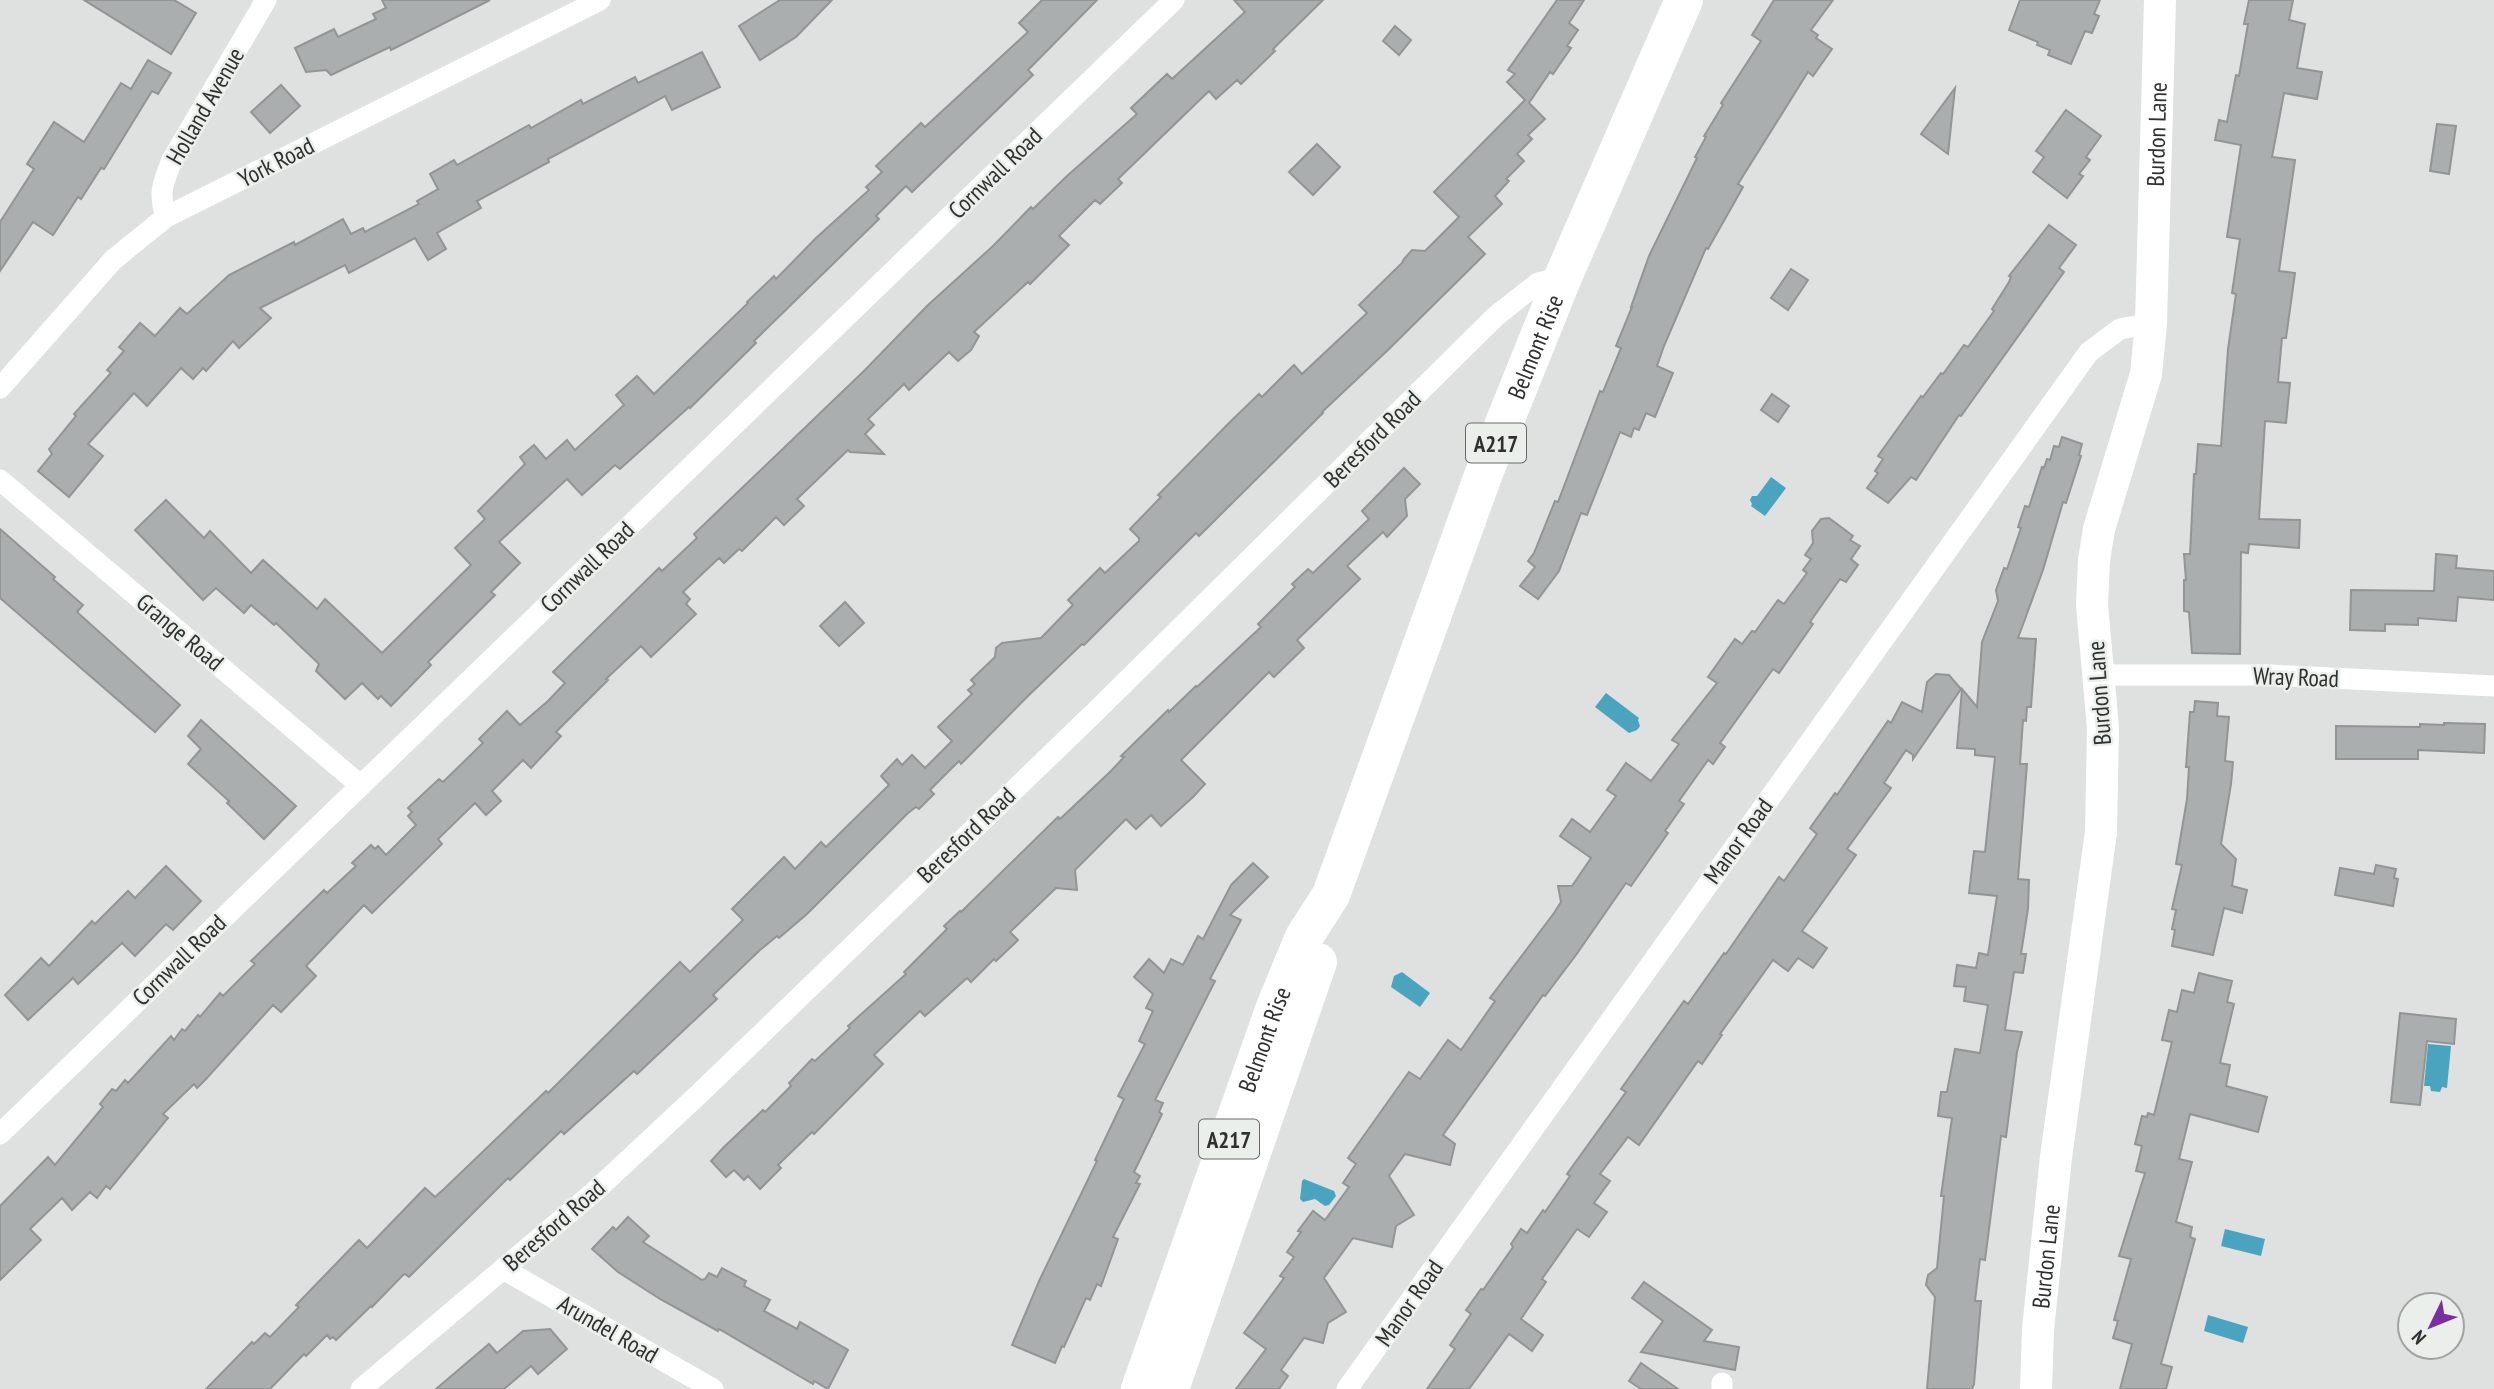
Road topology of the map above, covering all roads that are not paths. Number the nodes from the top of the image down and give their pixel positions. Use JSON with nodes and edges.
{"nodes":[{"id":1,"x":266,"y":0,"type":"edge"},
{"id":2,"x":600,"y":0,"type":"edge"},
{"id":3,"x":1174,"y":0,"type":"edge"},
{"id":4,"x":1684,"y":0,"type":"edge"},
{"id":5,"x":2160,"y":0,"type":"edge"},
{"id":6,"x":166,"y":216,"type":"junction"},
{"id":7,"x":1563,"y":277,"type":"junction"},
{"id":8,"x":2151,"y":323,"type":"junction"},
{"id":9,"x":0,"y":388,"type":"edge"},
{"id":10,"x":0,"y":480,"type":"edge"},
{"id":11,"x":2098,"y":675,"type":"junction"},
{"id":12,"x":2494,"y":686,"type":"edge"},
{"id":13,"x":360,"y":785,"type":"junction"},
{"id":14,"x":1331,"y":895,"type":"junction"},
{"id":15,"x":0,"y":1134,"type":"edge"},
{"id":16,"x":503,"y":1269,"type":"junction"},
{"id":17,"x":361,"y":1389,"type":"edge"},
{"id":18,"x":713,"y":1389,"type":"edge"},
{"id":19,"x":1140,"y":1389,"type":"edge"},
{"id":20,"x":1170,"y":1389,"type":"edge"},
{"id":21,"x":1348,"y":1389,"type":"edge"},
{"id":22,"x":2036,"y":1389,"type":"edge"}],
"edges":[{"from":1,"to":6,"type":"street","name":"Holland Avenue"},
{"from":2,"to":6,"type":"street","name":"York Road"},
{"from":3,"to":13,"type":"street","name":"Cornwall Road"},
{"from":4,"to":7,"type":"highway","name":"Belmont Rise","number":"A217"},
{"from":5,"to":8,"type":"street","name":"Burdon Lane"},
{"from":6,"to":9,"type":"street","name":"York Road"},
{"from":7,"to":14,"type":"highway","name":"Belmont Rise","number":"A217"},
{"from":7,"to":16,"type":"street","name":"Beresford Road"},
{"from":8,"to":11,"type":"street","name":"Burdon Lane"},
{"from":8,"to":21,"type":"street","name":"Manor Road"},
{"from":10,"to":13,"type":"street","name":"Grange Road"},
{"from":11,"to":12,"type":"street","name":"Wray Road"},
{"from":11,"to":22,"type":"street","name":"Burdon Lane"},
{"from":13,"to":15,"type":"street","name":"Cornwall Road"},
{"from":14,"to":19,"type":"highway","name":"Belmont Rise","number":"A217"},
{"from":14,"to":20,"type":"highway","name":"Belmont Rise","number":"A217"},
{"from":16,"to":17,"type":"street","name":"Beresford Road"},
{"from":16,"to":18,"type":"street","name":"Arundel Road"}]}
